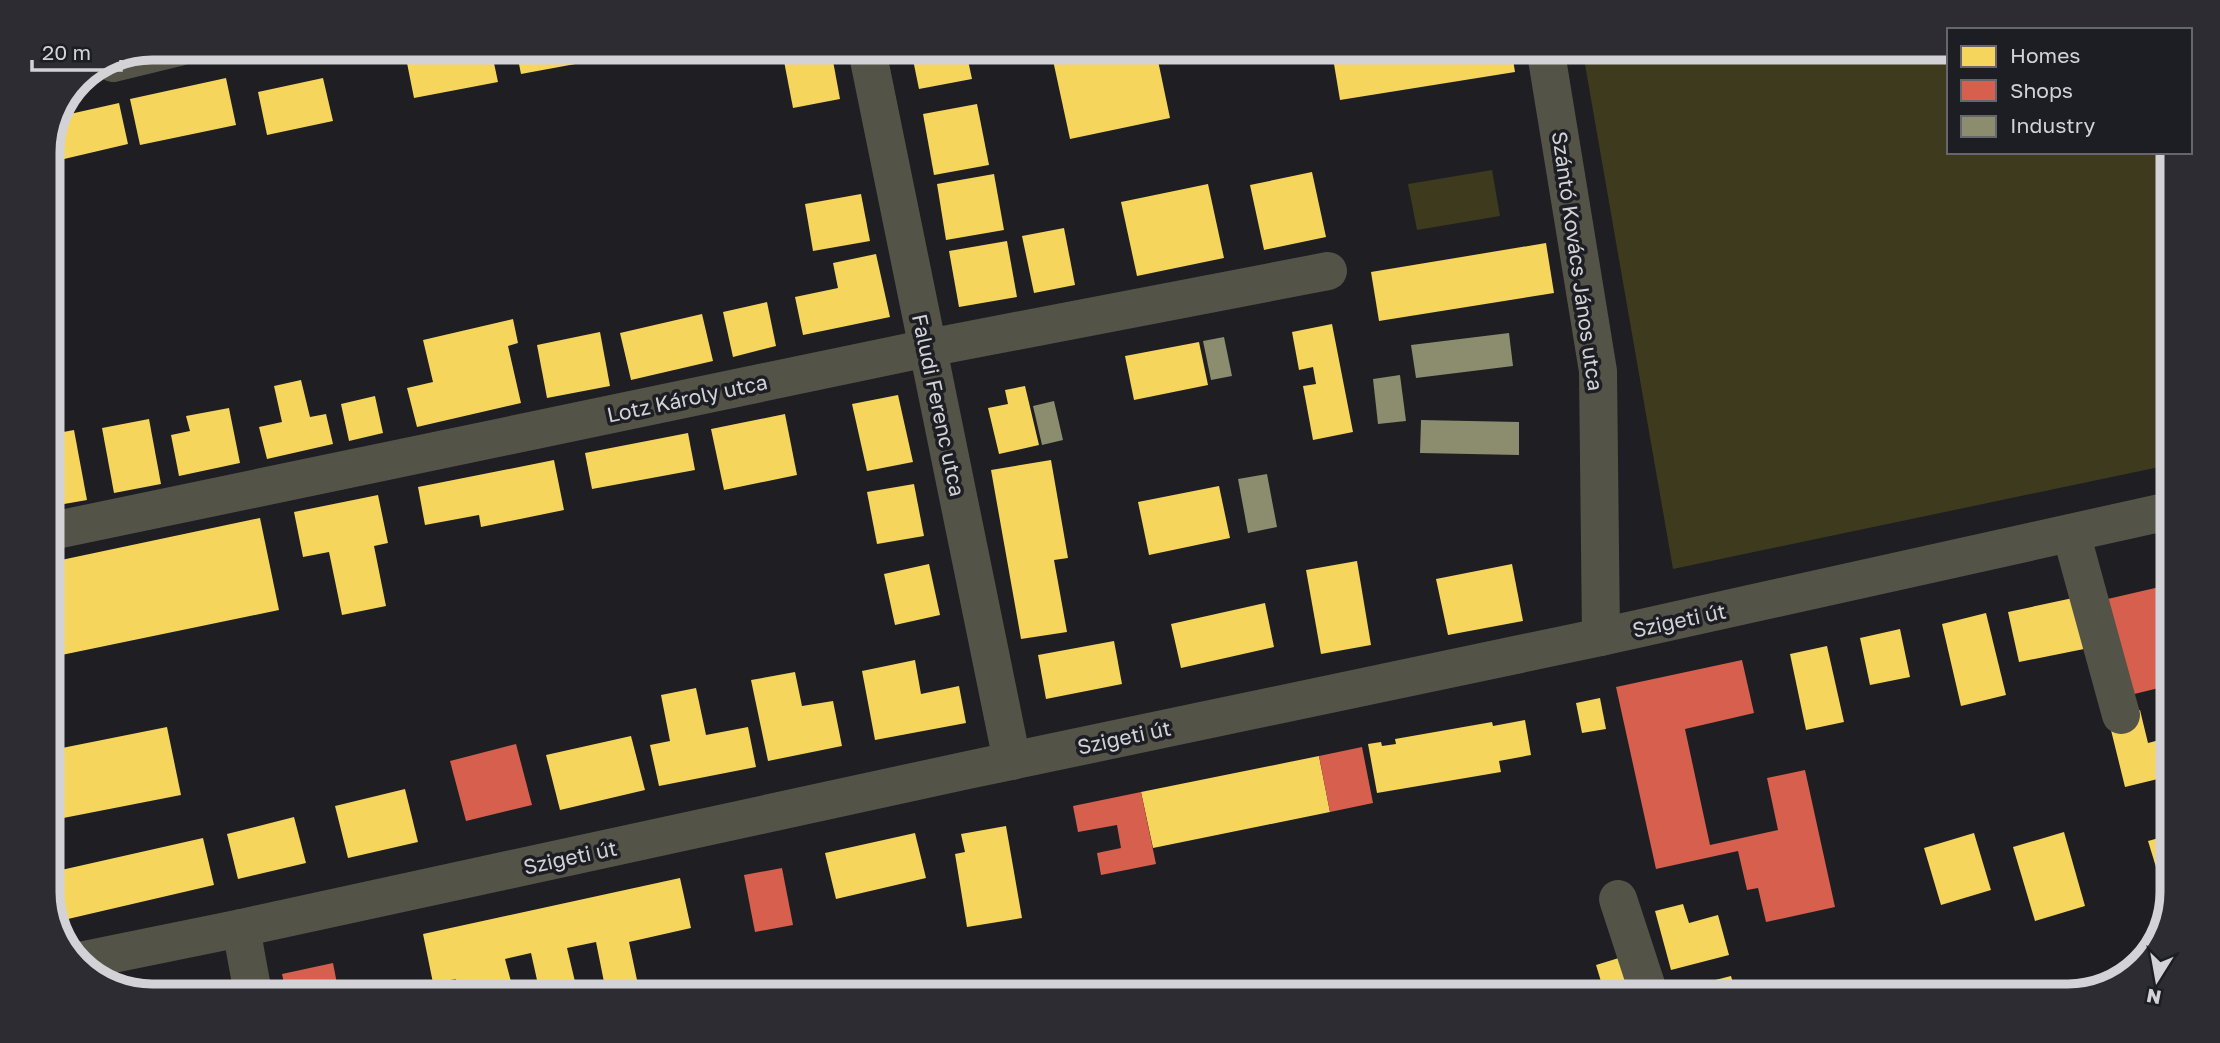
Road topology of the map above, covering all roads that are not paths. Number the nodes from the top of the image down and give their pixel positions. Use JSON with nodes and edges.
{"nodes":[{"id":1,"x":869,"y":60,"type":"edge"},
{"id":2,"x":1547,"y":60,"type":"edge"},
{"id":3,"x":1328,"y":271,"type":"dead end"},
{"id":4,"x":928,"y":348,"type":"junction"},
{"id":5,"x":2160,"y":513,"type":"edge"},
{"id":6,"x":60,"y":529,"type":"edge"},
{"id":7,"x":2071,"y":533,"type":"junction"},
{"id":8,"x":1601,"y":637,"type":"junction"},
{"id":9,"x":2121,"y":715,"type":"dead end"},
{"id":10,"x":1012,"y":761,"type":"junction"},
{"id":11,"x":1618,"y":899,"type":"dead end"},
{"id":12,"x":241,"y":928,"type":"junction"},
{"id":13,"x":89,"y":959,"type":"edge"},
{"id":14,"x":251,"y":984,"type":"edge"},
{"id":15,"x":1646,"y":984,"type":"edge"}],
"edges":[{"from":1,"to":4,"type":"street","name":"Faludi Ferenc utca"},
{"from":2,"to":8,"type":"street","name":"Szántó Kovács János utca"},
{"from":3,"to":4,"type":"street","name":"Lotz Károly utca"},
{"from":4,"to":6,"type":"street","name":"Lotz Károly utca"},
{"from":4,"to":10,"type":"street","name":"Faludi Ferenc utca"},
{"from":5,"to":7,"type":"street","name":"Szigeti út"},
{"from":7,"to":8,"type":"street","name":"Szigeti út"},
{"from":7,"to":9,"type":"street"},
{"from":8,"to":10,"type":"street","name":"Szigeti út"},
{"from":10,"to":12,"type":"street","name":"Szigeti út"},
{"from":11,"to":15,"type":"street"},
{"from":12,"to":13,"type":"street","name":"Szigeti út"},
{"from":12,"to":14,"type":"street"}]}
